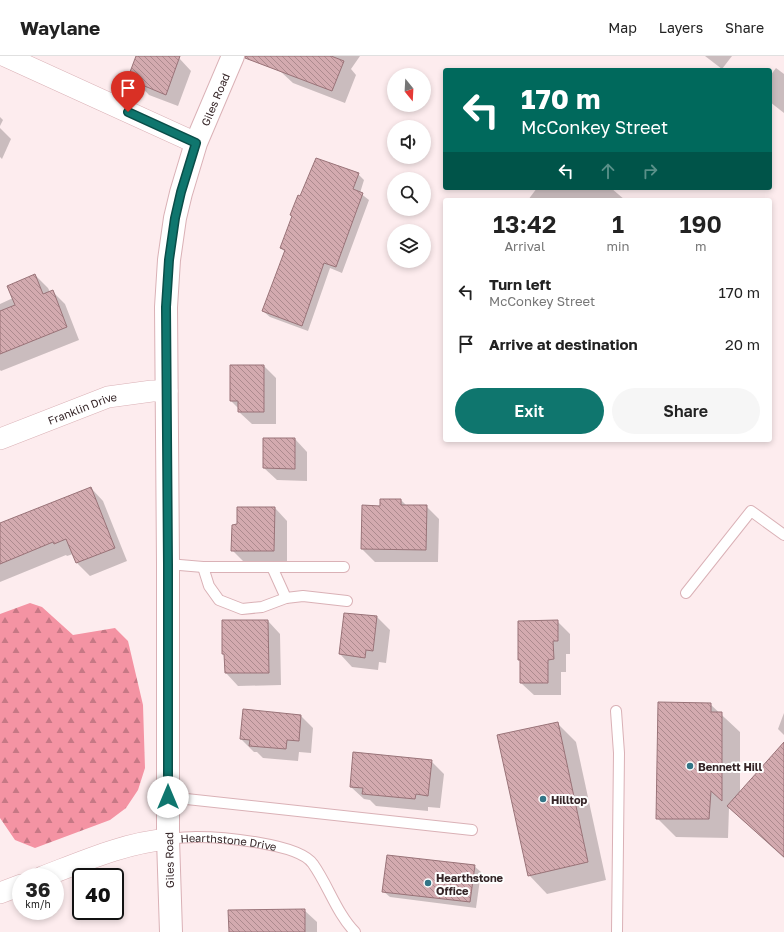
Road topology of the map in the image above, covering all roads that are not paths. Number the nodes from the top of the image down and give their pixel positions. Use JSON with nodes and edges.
{"nodes":[{"id":1,"x":5,"y":56,"type":"edge"},
{"id":2,"x":233,"y":56,"type":"edge"},
{"id":3,"x":196,"y":143,"type":"junction"},
{"id":4,"x":167,"y":391,"type":"junction"},
{"id":5,"x":0,"y":439,"type":"edge"},
{"id":6,"x":784,"y":535,"type":"edge"},
{"id":7,"x":168,"y":564,"type":"junction"},
{"id":8,"x":203,"y":566,"type":"junction"},
{"id":9,"x":272,"y":567,"type":"junction"},
{"id":10,"x":344,"y":567,"type":"dead end"},
{"id":11,"x":686,"y":593,"type":"dead end"},
{"id":12,"x":286,"y":598,"type":"junction"},
{"id":13,"x":347,"y":601,"type":"dead end"},
{"id":14,"x":616,"y":711,"type":"dead end"},
{"id":15,"x":168,"y":797,"type":"junction"},
{"id":16,"x":472,"y":830,"type":"dead end"},
{"id":17,"x":168,"y":839,"type":"junction"},
{"id":18,"x":64,"y":869,"type":"edge"},
{"id":19,"x":12,"y":888,"type":"edge"},
{"id":20,"x":0,"y":893,"type":"edge"},
{"id":21,"x":171,"y":932,"type":"edge"},
{"id":22,"x":355,"y":932,"type":"edge"},
{"id":23,"x":617,"y":932,"type":"edge"}],
"edges":[{"from":1,"to":3,"type":"street"},
{"from":2,"to":3,"type":"street","name":"Giles Road"},
{"from":3,"to":4,"type":"street","name":"Giles Road"},
{"from":4,"to":5,"type":"street","name":"Franklin Drive"},
{"from":4,"to":7,"type":"street","name":"Giles Road"},
{"from":6,"to":11,"type":"lane"},
{"from":7,"to":8,"type":"lane"},
{"from":7,"to":15,"type":"street","name":"Giles Road"},
{"from":8,"to":9,"type":"lane"},
{"from":8,"to":12,"type":"lane"},
{"from":9,"to":10,"type":"lane"},
{"from":9,"to":12,"type":"lane"},
{"from":12,"to":13,"type":"lane"},
{"from":14,"to":23,"type":"lane"},
{"from":15,"to":16,"type":"lane"},
{"from":15,"to":17,"type":"street","name":"Giles Road"},
{"from":17,"to":18,"type":"street","name":"Hearthstone Drive"},
{"from":17,"to":21,"type":"street","name":"Giles Road"},
{"from":17,"to":22,"type":"lane","name":"Hearthstone Drive"},
{"from":19,"to":20,"type":"street"}]}
